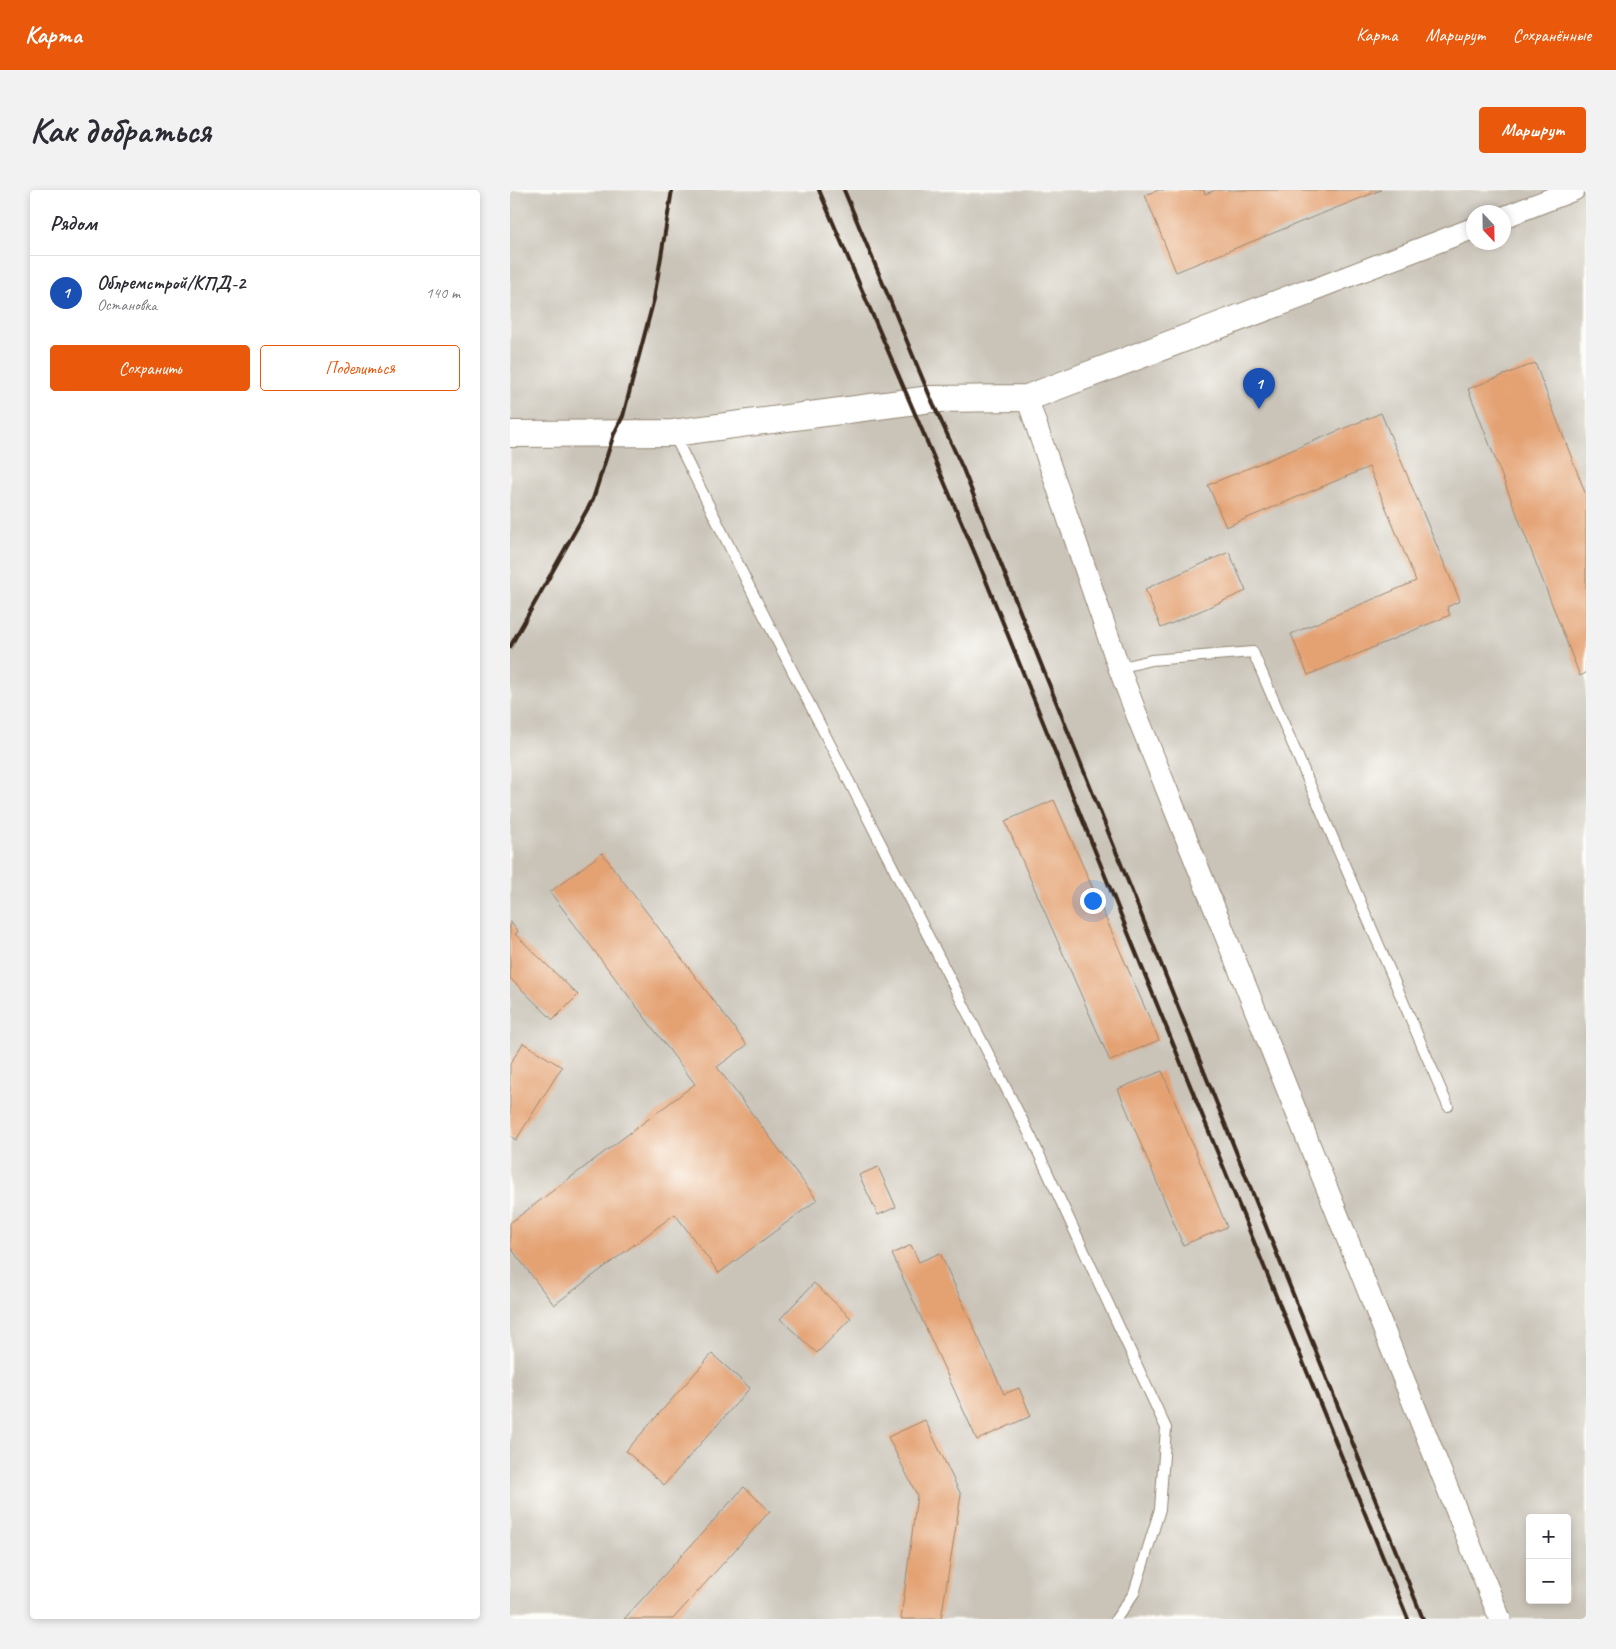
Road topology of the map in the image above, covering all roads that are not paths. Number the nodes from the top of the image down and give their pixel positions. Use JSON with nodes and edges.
{"nodes":[{"id":1,"x":1574,"y":190,"type":"edge"},
{"id":2,"x":1511,"y":214,"type":"edge"},
{"id":3,"x":1466,"y":231,"type":"edge"},
{"id":4,"x":1305,"y":293,"type":"joint"},
{"id":5,"x":1027,"y":398,"type":"junction"},
{"id":6,"x":673,"y":433,"type":"junction"},
{"id":7,"x":510,"y":434,"type":"edge"},
{"id":8,"x":1119,"y":668,"type":"junction"},
{"id":9,"x":1448,"y":1106,"type":"dead end"},
{"id":10,"x":1116,"y":1619,"type":"edge"},
{"id":11,"x":1500,"y":1619,"type":"edge"}],
"edges":[{"from":1,"to":2,"type":"street"},
{"from":3,"to":4,"type":"street"},
{"from":4,"to":5,"type":"street"},
{"from":5,"to":6,"type":"street"},
{"from":5,"to":8,"type":"street"},
{"from":6,"to":7,"type":"street"},
{"from":6,"to":10,"type":"lane"},
{"from":8,"to":9,"type":"lane"},
{"from":8,"to":11,"type":"street"}]}
